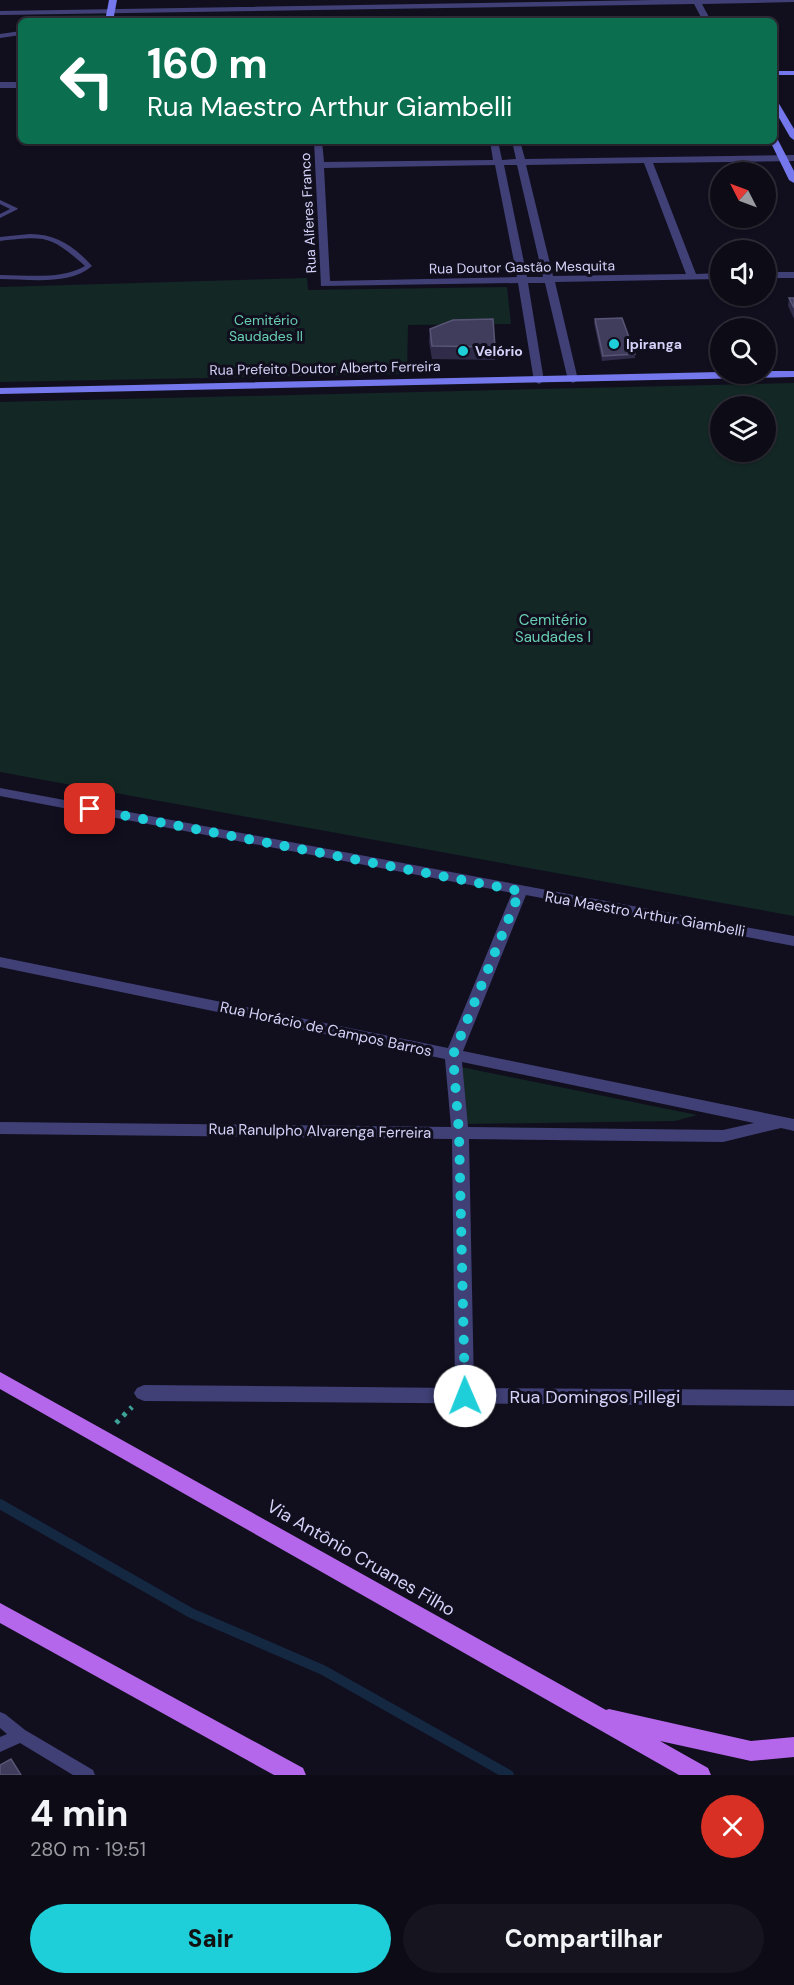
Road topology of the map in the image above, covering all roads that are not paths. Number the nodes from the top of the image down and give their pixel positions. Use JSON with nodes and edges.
{"nodes":[{"id":1,"x":113,"y":0,"type":"edge"},
{"id":2,"x":794,"y":0,"type":"edge"},
{"id":3,"x":697,"y":1,"type":"edge"},
{"id":4,"x":467,"y":2,"type":"edge"},
{"id":5,"x":310,"y":4,"type":"edge"},
{"id":6,"x":112,"y":11,"type":"junction"},
{"id":7,"x":0,"y":13,"type":"edge"},
{"id":8,"x":34,"y":13,"type":"junction"},
{"id":9,"x":30,"y":18,"type":"edge"},
{"id":10,"x":110,"y":18,"type":"edge"},
{"id":11,"x":466,"y":18,"type":"dead end"},
{"id":12,"x":706,"y":18,"type":"edge"},
{"id":13,"x":18,"y":32,"type":"edge"},
{"id":14,"x":0,"y":36,"type":"edge"},
{"id":15,"x":777,"y":73,"type":"edge"},
{"id":16,"x":794,"y":73,"type":"edge"},
{"id":17,"x":0,"y":85,"type":"edge"},
{"id":18,"x":18,"y":85,"type":"edge"},
{"id":19,"x":777,"y":107,"type":"edge"},
{"id":20,"x":794,"y":137,"type":"edge"},
{"id":21,"x":318,"y":144,"type":"edge"},
{"id":22,"x":495,"y":144,"type":"edge"},
{"id":23,"x":517,"y":144,"type":"edge"},
{"id":24,"x":776,"y":144,"type":"edge"},
{"id":25,"x":783,"y":157,"type":"junction"},
{"id":26,"x":794,"y":158,"type":"edge"},
{"id":27,"x":647,"y":159,"type":"junction"},
{"id":28,"x":522,"y":162,"type":"junction"},
{"id":29,"x":499,"y":163,"type":"junction"},
{"id":30,"x":321,"y":165,"type":"junction"},
{"id":31,"x":794,"y":180,"type":"edge"},
{"id":32,"x":0,"y":202,"type":"edge"},
{"id":33,"x":0,"y":216,"type":"edge"},
{"id":34,"x":0,"y":239,"type":"edge"},
{"id":35,"x":776,"y":275,"type":"edge"},
{"id":36,"x":794,"y":275,"type":"edge"},
{"id":37,"x":692,"y":276,"type":"junction"},
{"id":38,"x":710,"y":276,"type":"edge"},
{"id":39,"x":0,"y":277,"type":"edge"},
{"id":40,"x":523,"y":280,"type":"junction"},
{"id":41,"x":551,"y":280,"type":"junction"},
{"id":42,"x":325,"y":284,"type":"joint"},
{"id":43,"x":794,"y":374,"type":"edge"},
{"id":44,"x":573,"y":380,"type":"junction"},
{"id":45,"x":538,"y":381,"type":"junction"},
{"id":46,"x":0,"y":391,"type":"edge"},
{"id":47,"x":0,"y":792,"type":"edge"},
{"id":48,"x":520,"y":891,"type":"junction"},
{"id":49,"x":794,"y":941,"type":"edge"},
{"id":50,"x":0,"y":962,"type":"edge"},
{"id":51,"x":453,"y":1055,"type":"junction"},
{"id":52,"x":789,"y":1124,"type":"edge"},
{"id":53,"x":0,"y":1128,"type":"edge"},
{"id":54,"x":459,"y":1133,"type":"junction"},
{"id":55,"x":0,"y":1380,"type":"edge"},
{"id":56,"x":144,"y":1393,"type":"road end"},
{"id":57,"x":465,"y":1396,"type":"junction"},
{"id":58,"x":794,"y":1398,"type":"edge"},
{"id":59,"x":0,"y":1612,"type":"edge"},
{"id":60,"x":592,"y":1715,"type":"junction"},
{"id":61,"x":0,"y":1719,"type":"edge"},
{"id":62,"x":20,"y":1735,"type":"junction"},
{"id":63,"x":0,"y":1745,"type":"edge"},
{"id":64,"x":794,"y":1747,"type":"edge"},
{"id":65,"x":60,"y":1759,"type":"junction"},
{"id":66,"x":66,"y":1775,"type":"edge"},
{"id":67,"x":87,"y":1775,"type":"edge"},
{"id":68,"x":295,"y":1775,"type":"edge"},
{"id":69,"x":700,"y":1775,"type":"edge"}],
"edges":[{"from":1,"to":6,"type":"main road"},
{"from":2,"to":3,"type":"street"},
{"from":3,"to":4,"type":"street"},
{"from":3,"to":12,"type":"street"},
{"from":4,"to":5,"type":"street"},
{"from":4,"to":11,"type":"street"},
{"from":5,"to":6,"type":"street"},
{"from":6,"to":8,"type":"street"},
{"from":6,"to":10,"type":"main road"},
{"from":7,"to":8,"type":"street"},
{"from":8,"to":9,"type":"street"},
{"from":13,"to":14,"type":"street"},
{"from":15,"to":16,"type":"main road"},
{"from":17,"to":18,"type":"street"},
{"from":19,"to":20,"type":"main road"},
{"from":21,"to":30,"type":"street","name":"Rua Alferes Franco"},
{"from":22,"to":29,"type":"street"},
{"from":23,"to":28,"type":"street"},
{"from":24,"to":25,"type":"main road"},
{"from":25,"to":26,"type":"street"},
{"from":25,"to":27,"type":"street"},
{"from":25,"to":31,"type":"main road"},
{"from":27,"to":28,"type":"street"},
{"from":27,"to":37,"type":"street"},
{"from":28,"to":29,"type":"street"},
{"from":28,"to":41,"type":"street"},
{"from":29,"to":30,"type":"street"},
{"from":29,"to":40,"type":"street"},
{"from":30,"to":42,"type":"street","name":"Rua Alferes Franco"},
{"from":32,"to":33,"type":"lane"},
{"from":34,"to":39,"type":"lane"},
{"from":35,"to":36,"type":"street"},
{"from":37,"to":38,"type":"street","name":"Rua Doutor Gastão Mesquita"},
{"from":37,"to":41,"type":"street","name":"Rua Doutor Gastão Mesquita"},
{"from":40,"to":41,"type":"street","name":"Rua Doutor Gastão Mesquita"},
{"from":40,"to":42,"type":"street","name":"Rua Doutor Gastão Mesquita"},
{"from":40,"to":45,"type":"street"},
{"from":41,"to":44,"type":"street"},
{"from":43,"to":44,"type":"main road","name":"Rua Prefeito Doutor Alberto Ferreira"},
{"from":44,"to":45,"type":"main road","name":"Rua Prefeito Doutor Alberto Ferreira"},
{"from":45,"to":46,"type":"main road","name":"Rua Prefeito Doutor Alberto Ferreira"},
{"from":47,"to":48,"type":"street","name":"Rua Maestro Arthur Giambelli"},
{"from":48,"to":49,"type":"street","name":"Rua Maestro Arthur Giambelli"},
{"from":48,"to":51,"type":"street"},
{"from":50,"to":51,"type":"street","name":"Rua Horácio de Campos Barros"},
{"from":51,"to":52,"type":"street","name":"Rua Horácio de Campos Barros"},
{"from":51,"to":54,"type":"street"},
{"from":52,"to":54,"type":"street","name":"Rua Ranulpho Alvarenga Ferreira"},
{"from":53,"to":54,"type":"street","name":"Rua Ranulpho Alvarenga Ferreira"},
{"from":54,"to":57,"type":"street"},
{"from":55,"to":60,"type":"main road","name":"Via Antônio Cruanes Filho"},
{"from":56,"to":57,"type":"street","name":"Rua Domingos Pillegi"},
{"from":57,"to":58,"type":"street","name":"Rua Domingos Pillegi"},
{"from":59,"to":68,"type":"main road"},
{"from":60,"to":64,"type":"main road"},
{"from":60,"to":69,"type":"main road","name":"Via Antônio Cruanes Filho"},
{"from":61,"to":62,"type":"lane"},
{"from":62,"to":63,"type":"lane"},
{"from":62,"to":65,"type":"lane"},
{"from":65,"to":66,"type":"lane"},
{"from":65,"to":67,"type":"lane"}]}
